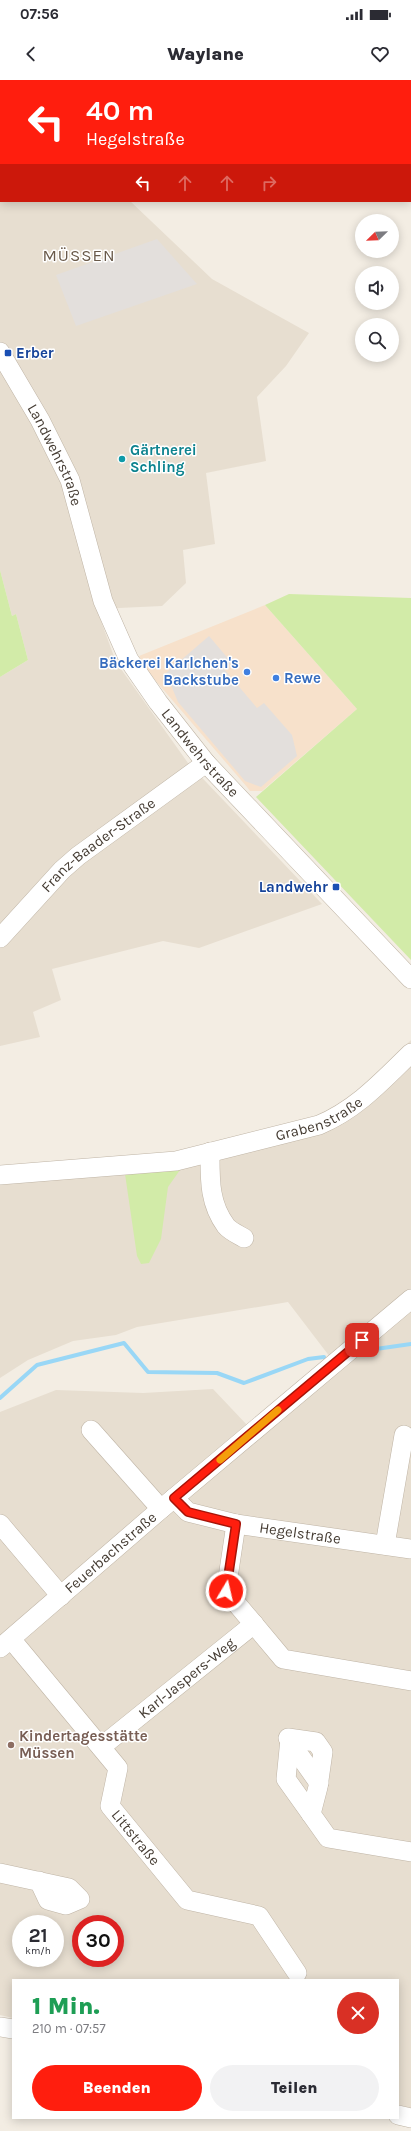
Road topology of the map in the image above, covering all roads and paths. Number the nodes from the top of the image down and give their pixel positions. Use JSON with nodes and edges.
{"nodes":[{"id":1,"x":0,"y":352,"type":"edge"},
{"id":2,"x":206,"y":763,"type":"junction"},
{"id":3,"x":0,"y":938,"type":"edge"},
{"id":4,"x":411,"y":979,"type":"edge"},
{"id":5,"x":411,"y":1054,"type":"edge"},
{"id":6,"x":210,"y":1152,"type":"junction"},
{"id":7,"x":0,"y":1175,"type":"edge"},
{"id":8,"x":244,"y":1238,"type":"dead end"},
{"id":9,"x":411,"y":1299,"type":"edge"},
{"id":10,"x":91,"y":1430,"type":"dead end"},
{"id":11,"x":404,"y":1435,"type":"dead end"},
{"id":12,"x":167,"y":1504,"type":"junction"},
{"id":13,"x":0,"y":1524,"type":"edge"},
{"id":14,"x":236,"y":1524,"type":"junction"},
{"id":15,"x":385,"y":1545,"type":"junction"},
{"id":16,"x":411,"y":1549,"type":"edge"},
{"id":17,"x":61,"y":1596,"type":"junction"},
{"id":18,"x":254,"y":1624,"type":"junction"},
{"id":19,"x":6,"y":1643,"type":"edge"},
{"id":20,"x":411,"y":1681,"type":"edge"},
{"id":21,"x":101,"y":1747,"type":"junction"},
{"id":22,"x":315,"y":1778,"type":"junction"},
{"id":23,"x":291,"y":1786,"type":"junction"},
{"id":24,"x":311,"y":1814,"type":"junction"},
{"id":25,"x":411,"y":1852,"type":"edge"},
{"id":26,"x":0,"y":1873,"type":"edge"},
{"id":27,"x":39,"y":1881,"type":"dead end"},
{"id":28,"x":297,"y":1973,"type":"dead end"},
{"id":29,"x":0,"y":2027,"type":"edge"},
{"id":30,"x":12,"y":2030,"type":"edge"},
{"id":31,"x":399,"y":2115,"type":"edge"},
{"id":32,"x":411,"y":2118,"type":"edge"}],
"edges":[{"from":1,"to":2,"type":"street","name":"Landwehrstraße"},
{"from":2,"to":3,"type":"street","name":"Franz-Baader-Straße"},
{"from":2,"to":4,"type":"street","name":"Landwehrstraße"},
{"from":5,"to":6,"type":"street","name":"Grabenstraße"},
{"from":6,"to":7,"type":"street","name":"Grabenstraße"},
{"from":6,"to":8,"type":"street"},
{"from":9,"to":12,"type":"street","name":"Feuerbachstraße"},
{"from":10,"to":12,"type":"street","name":"Feuerbachstraße"},
{"from":11,"to":15,"type":"street"},
{"from":12,"to":14,"type":"street","name":"Hegelstraße"},
{"from":12,"to":17,"type":"street","name":"Feuerbachstraße"},
{"from":13,"to":17,"type":"street","name":"Feuerbachstraße"},
{"from":14,"to":15,"type":"street","name":"Hegelstraße"},
{"from":14,"to":18,"type":"street"},
{"from":15,"to":16,"type":"street","name":"Hegelstraße"},
{"from":17,"to":19,"type":"street","name":"Feuerbachstraße"},
{"from":18,"to":20,"type":"street"},
{"from":18,"to":21,"type":"street","name":"Karl-Jaspers-Weg"},
{"from":19,"to":21,"type":"street","name":"Littstraße"},
{"from":21,"to":28,"type":"street","name":"Littstraße"},
{"from":22,"to":23,"type":"street"},
{"from":22,"to":23,"type":"street"},
{"from":22,"to":24,"type":"street"},
{"from":23,"to":24,"type":"street"},
{"from":24,"to":25,"type":"street"},
{"from":26,"to":27,"type":"street"},
{"from":29,"to":30,"type":"street"},
{"from":31,"to":32,"type":"street"}]}
